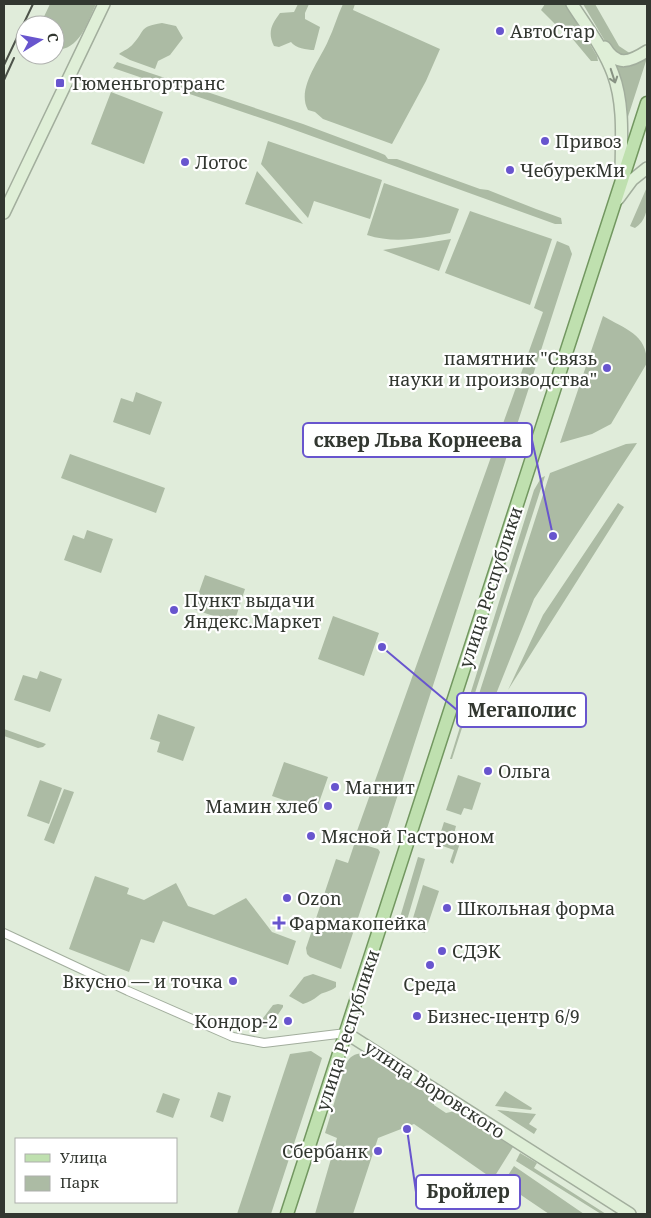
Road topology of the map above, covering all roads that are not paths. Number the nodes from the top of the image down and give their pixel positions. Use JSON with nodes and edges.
{"nodes":[{"id":1,"x":104,"y":4,"type":"edge"},
{"id":2,"x":572,"y":4,"type":"edge"},
{"id":3,"x":579,"y":4,"type":"edge"},
{"id":4,"x":647,"y":51,"type":"edge"},
{"id":5,"x":647,"y":103,"type":"edge"},
{"id":6,"x":647,"y":168,"type":"edge"},
{"id":7,"x":621,"y":181,"type":"junction"},
{"id":8,"x":614,"y":204,"type":"junction"},
{"id":9,"x":4,"y":213,"type":"edge"},
{"id":10,"x":4,"y":933,"type":"edge"},
{"id":11,"x":346,"y":1033,"type":"junction"},
{"id":12,"x":287,"y":1214,"type":"edge"},
{"id":13,"x":630,"y":1214,"type":"edge"}],
"edges":[{"from":1,"to":9,"type":"street"},
{"from":2,"to":7,"type":"street","one_way":true},
{"from":3,"to":4,"type":"street"},
{"from":5,"to":7,"type":"main road","name":"улица Республики"},
{"from":6,"to":8,"type":"street"},
{"from":7,"to":8,"type":"main road","name":"улица Республики"},
{"from":8,"to":11,"type":"main road","name":"улица Республики"},
{"from":10,"to":11,"type":"street","name":"улица Воровского"},
{"from":11,"to":12,"type":"main road","name":"улица Республики"},
{"from":11,"to":13,"type":"street","name":"улица Воровского"}]}
